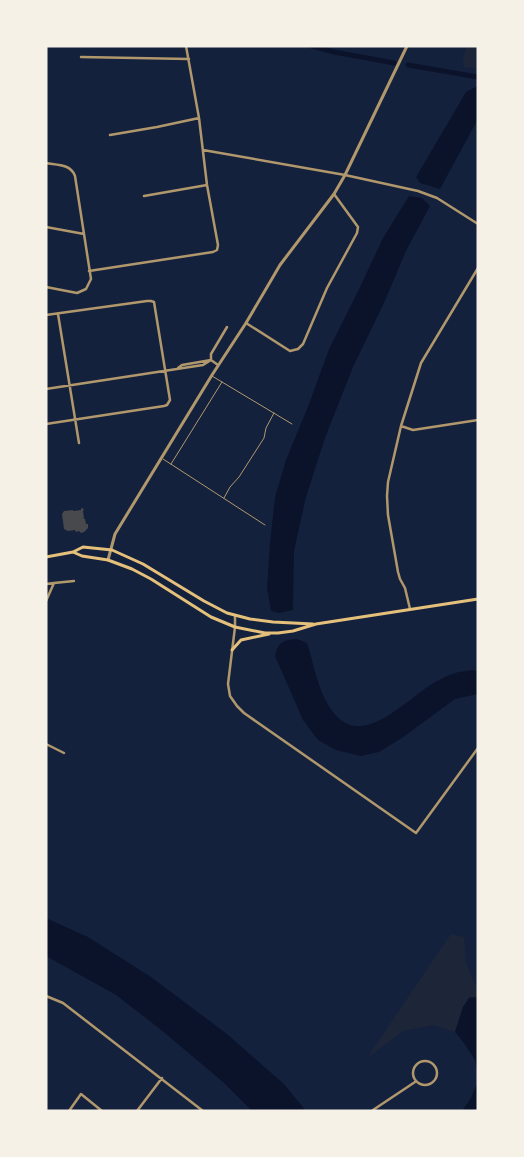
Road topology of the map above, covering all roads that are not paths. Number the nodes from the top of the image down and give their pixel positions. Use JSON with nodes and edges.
{"nodes":[{"id":1,"x":186,"y":46,"type":"edge"},
{"id":2,"x":407,"y":46,"type":"edge"},
{"id":3,"x":80,"y":57,"type":"dead end"},
{"id":4,"x":189,"y":59,"type":"junction"},
{"id":5,"x":199,"y":118,"type":"junction"},
{"id":6,"x":110,"y":135,"type":"dead end"},
{"id":7,"x":203,"y":150,"type":"junction"},
{"id":8,"x":46,"y":163,"type":"edge"},
{"id":9,"x":345,"y":175,"type":"junction"},
{"id":10,"x":207,"y":185,"type":"junction"},
{"id":11,"x":334,"y":194,"type":"junction"},
{"id":12,"x":144,"y":196,"type":"dead end"},
{"id":13,"x":478,"y":224,"type":"edge"},
{"id":14,"x":46,"y":227,"type":"edge"},
{"id":15,"x":84,"y":234,"type":"junction"},
{"id":16,"x":478,"y":268,"type":"edge"},
{"id":17,"x":90,"y":271,"type":"junction"},
{"id":18,"x":46,"y":287,"type":"edge"},
{"id":19,"x":58,"y":314,"type":"junction"},
{"id":20,"x":46,"y":316,"type":"edge"},
{"id":21,"x":246,"y":323,"type":"junction"},
{"id":22,"x":227,"y":327,"type":"dead end"},
{"id":23,"x":210,"y":360,"type":"junction"},
{"id":24,"x":218,"y":365,"type":"junction"},
{"id":25,"x":165,"y":370,"type":"junction"},
{"id":26,"x":212,"y":375,"type":"junction"},
{"id":27,"x":222,"y":382,"type":"junction"},
{"id":28,"x":69,"y":385,"type":"junction"},
{"id":29,"x":46,"y":389,"type":"edge"},
{"id":30,"x":274,"y":413,"type":"junction"},
{"id":31,"x":75,"y":419,"type":"junction"},
{"id":32,"x":478,"y":420,"type":"edge"},
{"id":33,"x":46,"y":424,"type":"edge"},
{"id":34,"x":292,"y":424,"type":"dead end"},
{"id":35,"x":401,"y":426,"type":"junction"},
{"id":36,"x":79,"y":443,"type":"dead end"},
{"id":37,"x":161,"y":458,"type":"junction"},
{"id":38,"x":171,"y":464,"type":"junction"},
{"id":39,"x":224,"y":498,"type":"junction"},
{"id":40,"x":265,"y":525,"type":"dead end"},
{"id":41,"x":112,"y":550,"type":"junction"},
{"id":42,"x":74,"y":552,"type":"junction"},
{"id":43,"x":46,"y":556,"type":"edge"},
{"id":44,"x":108,"y":560,"type":"junction"},
{"id":45,"x":74,"y":581,"type":"dead end"},
{"id":46,"x":54,"y":583,"type":"junction"},
{"id":47,"x":46,"y":584,"type":"edge"},
{"id":48,"x":478,"y":599,"type":"edge"},
{"id":49,"x":46,"y":601,"type":"edge"},
{"id":50,"x":410,"y":609,"type":"junction"},
{"id":51,"x":235,"y":615,"type":"junction"},
{"id":52,"x":316,"y":624,"type":"junction"},
{"id":53,"x":235,"y":627,"type":"junction"},
{"id":54,"x":272,"y":633,"type":"junction"},
{"id":55,"x":232,"y":650,"type":"junction"},
{"id":56,"x":46,"y":744,"type":"edge"},
{"id":57,"x":478,"y":748,"type":"edge"},
{"id":58,"x":64,"y":753,"type":"dead end"},
{"id":59,"x":46,"y":996,"type":"edge"},
{"id":60,"x":162,"y":1078,"type":"junction"},
{"id":61,"x":415,"y":1082,"type":"junction"},
{"id":62,"x":373,"y":1110,"type":"edge"},
{"id":63,"x":69,"y":1111,"type":"edge"},
{"id":64,"x":102,"y":1111,"type":"edge"},
{"id":65,"x":137,"y":1111,"type":"edge"},
{"id":66,"x":203,"y":1111,"type":"edge"}],
"edges":[{"from":1,"to":4,"type":"street"},
{"from":2,"to":9,"type":"street"},
{"from":3,"to":4,"type":"street"},
{"from":4,"to":5,"type":"street"},
{"from":5,"to":6,"type":"street"},
{"from":5,"to":7,"type":"street"},
{"from":7,"to":9,"type":"street"},
{"from":7,"to":10,"type":"street"},
{"from":8,"to":15,"type":"street"},
{"from":9,"to":11,"type":"street"},
{"from":9,"to":13,"type":"street"},
{"from":10,"to":12,"type":"street"},
{"from":10,"to":17,"type":"street"},
{"from":11,"to":21,"type":"street"},
{"from":11,"to":21,"type":"street"},
{"from":14,"to":15,"type":"street"},
{"from":15,"to":17,"type":"street"},
{"from":16,"to":35,"type":"street"},
{"from":17,"to":18,"type":"street"},
{"from":19,"to":20,"type":"street"},
{"from":19,"to":25,"type":"street"},
{"from":19,"to":28,"type":"street"},
{"from":21,"to":24,"type":"street"},
{"from":22,"to":23,"type":"street"},
{"from":23,"to":24,"type":"street"},
{"from":23,"to":25,"type":"street"},
{"from":24,"to":26,"type":"street"},
{"from":25,"to":28,"type":"street"},
{"from":25,"to":31,"type":"street"},
{"from":26,"to":27,"type":"lane"},
{"from":26,"to":37,"type":"street"},
{"from":27,"to":30,"type":"lane"},
{"from":27,"to":38,"type":"lane"},
{"from":28,"to":29,"type":"street"},
{"from":28,"to":31,"type":"street"},
{"from":30,"to":34,"type":"lane"},
{"from":30,"to":39,"type":"lane"},
{"from":31,"to":33,"type":"street"},
{"from":31,"to":36,"type":"street"},
{"from":32,"to":35,"type":"street"},
{"from":35,"to":50,"type":"street"},
{"from":37,"to":38,"type":"lane"},
{"from":37,"to":41,"type":"street"},
{"from":38,"to":39,"type":"lane"},
{"from":39,"to":40,"type":"lane"},
{"from":41,"to":42,"type":"main road"},
{"from":41,"to":44,"type":"street"},
{"from":41,"to":51,"type":"main road"},
{"from":42,"to":43,"type":"main road"},
{"from":42,"to":44,"type":"main road"},
{"from":44,"to":53,"type":"main road"},
{"from":45,"to":46,"type":"street"},
{"from":46,"to":47,"type":"street"},
{"from":46,"to":49,"type":"street"},
{"from":48,"to":50,"type":"main road"},
{"from":50,"to":52,"type":"main road"},
{"from":51,"to":52,"type":"main road"},
{"from":51,"to":53,"type":"street"},
{"from":52,"to":54,"type":"main road"},
{"from":53,"to":54,"type":"main road"},
{"from":53,"to":55,"type":"street"},
{"from":54,"to":55,"type":"main road"},
{"from":55,"to":57,"type":"street"},
{"from":56,"to":58,"type":"street"},
{"from":59,"to":60,"type":"street"},
{"from":60,"to":65,"type":"street"},
{"from":60,"to":66,"type":"street"},
{"from":61,"to":61,"type":"street"},
{"from":61,"to":62,"type":"street"},
{"from":63,"to":64,"type":"street"}]}
